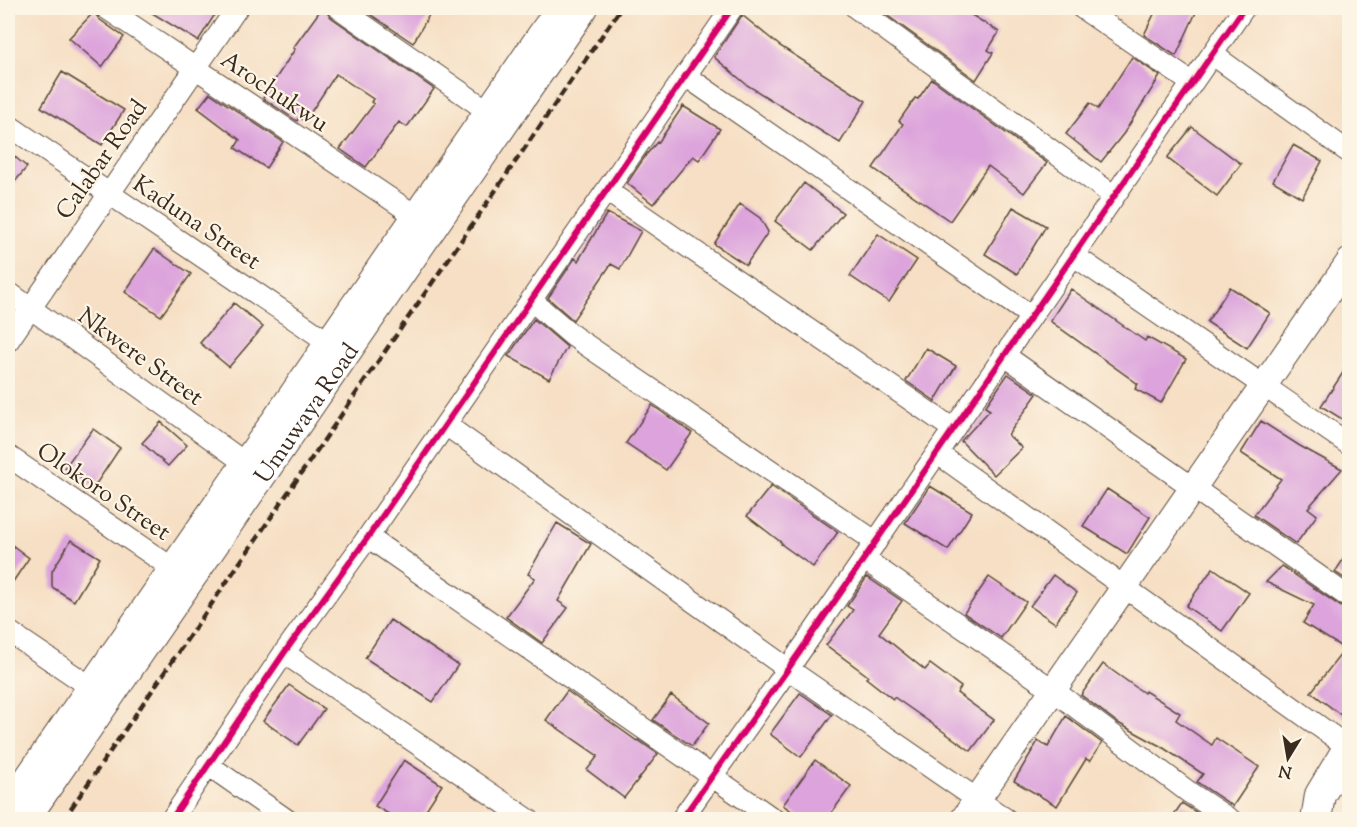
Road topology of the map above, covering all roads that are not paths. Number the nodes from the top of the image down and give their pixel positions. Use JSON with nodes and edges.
{"nodes":[{"id":1,"x":106,"y":8,"type":"edge"},
{"id":2,"x":237,"y":8,"type":"edge"},
{"id":3,"x":339,"y":8,"type":"edge"},
{"id":4,"x":559,"y":8,"type":"edge"},
{"id":5,"x":585,"y":8,"type":"edge"},
{"id":6,"x":732,"y":8,"type":"edge"},
{"id":7,"x":856,"y":8,"type":"edge"},
{"id":8,"x":1083,"y":8,"type":"edge"},
{"id":9,"x":1244,"y":8,"type":"edge"},
{"id":10,"x":1212,"y":54,"type":"junction"},
{"id":11,"x":195,"y":68,"type":"junction"},
{"id":12,"x":686,"y":76,"type":"junction"},
{"id":13,"x":1192,"y":83,"type":"junction"},
{"id":14,"x":488,"y":111,"type":"junction"},
{"id":15,"x":8,"y":125,"type":"edge"},
{"id":16,"x":1350,"y":153,"type":"edge"},
{"id":17,"x":607,"y":191,"type":"junction"},
{"id":18,"x":108,"y":193,"type":"junction"},
{"id":19,"x":1114,"y":196,"type":"junction"},
{"id":20,"x":416,"y":216,"type":"junction"},
{"id":21,"x":1074,"y":255,"type":"junction"},
{"id":22,"x":1350,"y":261,"type":"edge"},
{"id":23,"x":8,"y":292,"type":"edge"},
{"id":24,"x":531,"y":300,"type":"junction"},
{"id":25,"x":29,"y":307,"type":"junction"},
{"id":26,"x":1031,"y":315,"type":"junction"},
{"id":27,"x":8,"y":341,"type":"edge"},
{"id":28,"x":338,"y":348,"type":"junction"},
{"id":29,"x":1004,"y":355,"type":"junction"},
{"id":30,"x":1263,"y":386,"type":"junction"},
{"id":31,"x":446,"y":425,"type":"junction"},
{"id":32,"x":953,"y":429,"type":"junction"},
{"id":33,"x":1350,"y":445,"type":"edge"},
{"id":34,"x":937,"y":453,"type":"junction"},
{"id":35,"x":8,"y":456,"type":"edge"},
{"id":36,"x":245,"y":463,"type":"junction"},
{"id":37,"x":1193,"y":487,"type":"junction"},
{"id":38,"x":368,"y":537,"type":"junction"},
{"id":39,"x":870,"y":550,"type":"junction"},
{"id":40,"x":172,"y":568,"type":"junction"},
{"id":41,"x":1125,"y":586,"type":"junction"},
{"id":42,"x":1350,"y":598,"type":"edge"},
{"id":43,"x":8,"y":631,"type":"edge"},
{"id":44,"x":284,"y":653,"type":"junction"},
{"id":45,"x":788,"y":669,"type":"junction"},
{"id":46,"x":1053,"y":690,"type":"junction"},
{"id":47,"x":99,"y":693,"type":"junction"},
{"id":48,"x":1349,"y":746,"type":"edge"},
{"id":49,"x":207,"y":764,"type":"junction"},
{"id":50,"x":713,"y":777,"type":"junction"},
{"id":51,"x":8,"y":806,"type":"edge"},
{"id":52,"x":1318,"y":807,"type":"edge"},
{"id":53,"x":970,"y":809,"type":"edge"},
{"id":54,"x":26,"y":819,"type":"edge"},
{"id":55,"x":171,"y":819,"type":"edge"},
{"id":56,"x":287,"y":819,"type":"edge"},
{"id":57,"x":529,"y":819,"type":"edge"},
{"id":58,"x":681,"y":819,"type":"edge"},
{"id":59,"x":775,"y":819,"type":"edge"},
{"id":60,"x":1007,"y":819,"type":"edge"},
{"id":61,"x":1231,"y":819,"type":"edge"},
{"id":62,"x":1302,"y":819,"type":"edge"}],
"edges":[{"from":1,"to":11,"type":"street","name":"Arochukwu"},
{"from":2,"to":11,"type":"street","name":"Calabar Road"},
{"from":3,"to":14,"type":"street"},
{"from":4,"to":14,"type":"street","name":"Umuwaya Road"},
{"from":5,"to":28,"type":"street","name":"Umuwaya Road"},
{"from":6,"to":12,"type":"street"},
{"from":7,"to":19,"type":"street"},
{"from":8,"to":13,"type":"street"},
{"from":9,"to":10,"type":"street"},
{"from":10,"to":13,"type":"street"},
{"from":10,"to":16,"type":"street"},
{"from":11,"to":18,"type":"street","name":"Calabar Road"},
{"from":11,"to":20,"type":"street","name":"Arochukwu"},
{"from":12,"to":17,"type":"street"},
{"from":12,"to":26,"type":"street"},
{"from":13,"to":19,"type":"street"},
{"from":14,"to":20,"type":"street","name":"Umuwaya Road"},
{"from":15,"to":18,"type":"street","name":"Kaduna Street"},
{"from":17,"to":24,"type":"street"},
{"from":17,"to":32,"type":"street"},
{"from":18,"to":25,"type":"street","name":"Calabar Road"},
{"from":18,"to":28,"type":"street","name":"Kaduna Street"},
{"from":19,"to":21,"type":"street"},
{"from":20,"to":28,"type":"street","name":"Umuwaya Road"},
{"from":21,"to":26,"type":"street"},
{"from":21,"to":30,"type":"street"},
{"from":22,"to":30,"type":"street"},
{"from":23,"to":25,"type":"street","name":"Nkwere Street"},
{"from":24,"to":31,"type":"street"},
{"from":24,"to":39,"type":"street"},
{"from":25,"to":27,"type":"street","name":"Calabar Road"},
{"from":25,"to":36,"type":"street","name":"Nkwere Street"},
{"from":26,"to":29,"type":"street"},
{"from":28,"to":36,"type":"street","name":"Umuwaya Road"},
{"from":28,"to":47,"type":"street","name":"Umuwaya Road"},
{"from":29,"to":32,"type":"street"},
{"from":29,"to":37,"type":"street"},
{"from":30,"to":33,"type":"street"},
{"from":30,"to":37,"type":"street"},
{"from":31,"to":38,"type":"street"},
{"from":31,"to":45,"type":"street"},
{"from":32,"to":34,"type":"street"},
{"from":34,"to":39,"type":"street"},
{"from":34,"to":41,"type":"street"},
{"from":35,"to":40,"type":"street","name":"Olokoro Street"},
{"from":36,"to":40,"type":"street","name":"Umuwaya Road"},
{"from":37,"to":41,"type":"street"},
{"from":37,"to":42,"type":"street"},
{"from":38,"to":44,"type":"street"},
{"from":38,"to":50,"type":"street"},
{"from":39,"to":45,"type":"street"},
{"from":39,"to":46,"type":"street"},
{"from":40,"to":47,"type":"street","name":"Umuwaya Road"},
{"from":41,"to":46,"type":"street"},
{"from":41,"to":48,"type":"street"},
{"from":43,"to":47,"type":"street"},
{"from":44,"to":49,"type":"street"},
{"from":44,"to":57,"type":"street"},
{"from":45,"to":50,"type":"street"},
{"from":45,"to":53,"type":"street"},
{"from":46,"to":53,"type":"street"},
{"from":46,"to":61,"type":"street"},
{"from":47,"to":51,"type":"street","name":"Umuwaya Road"},
{"from":47,"to":54,"type":"street","name":"Umuwaya Road"},
{"from":48,"to":52,"type":"main road"},
{"from":49,"to":55,"type":"street"},
{"from":49,"to":56,"type":"street"},
{"from":50,"to":58,"type":"street"},
{"from":50,"to":59,"type":"street"},
{"from":52,"to":62,"type":"street"},
{"from":53,"to":60,"type":"street"}]}
